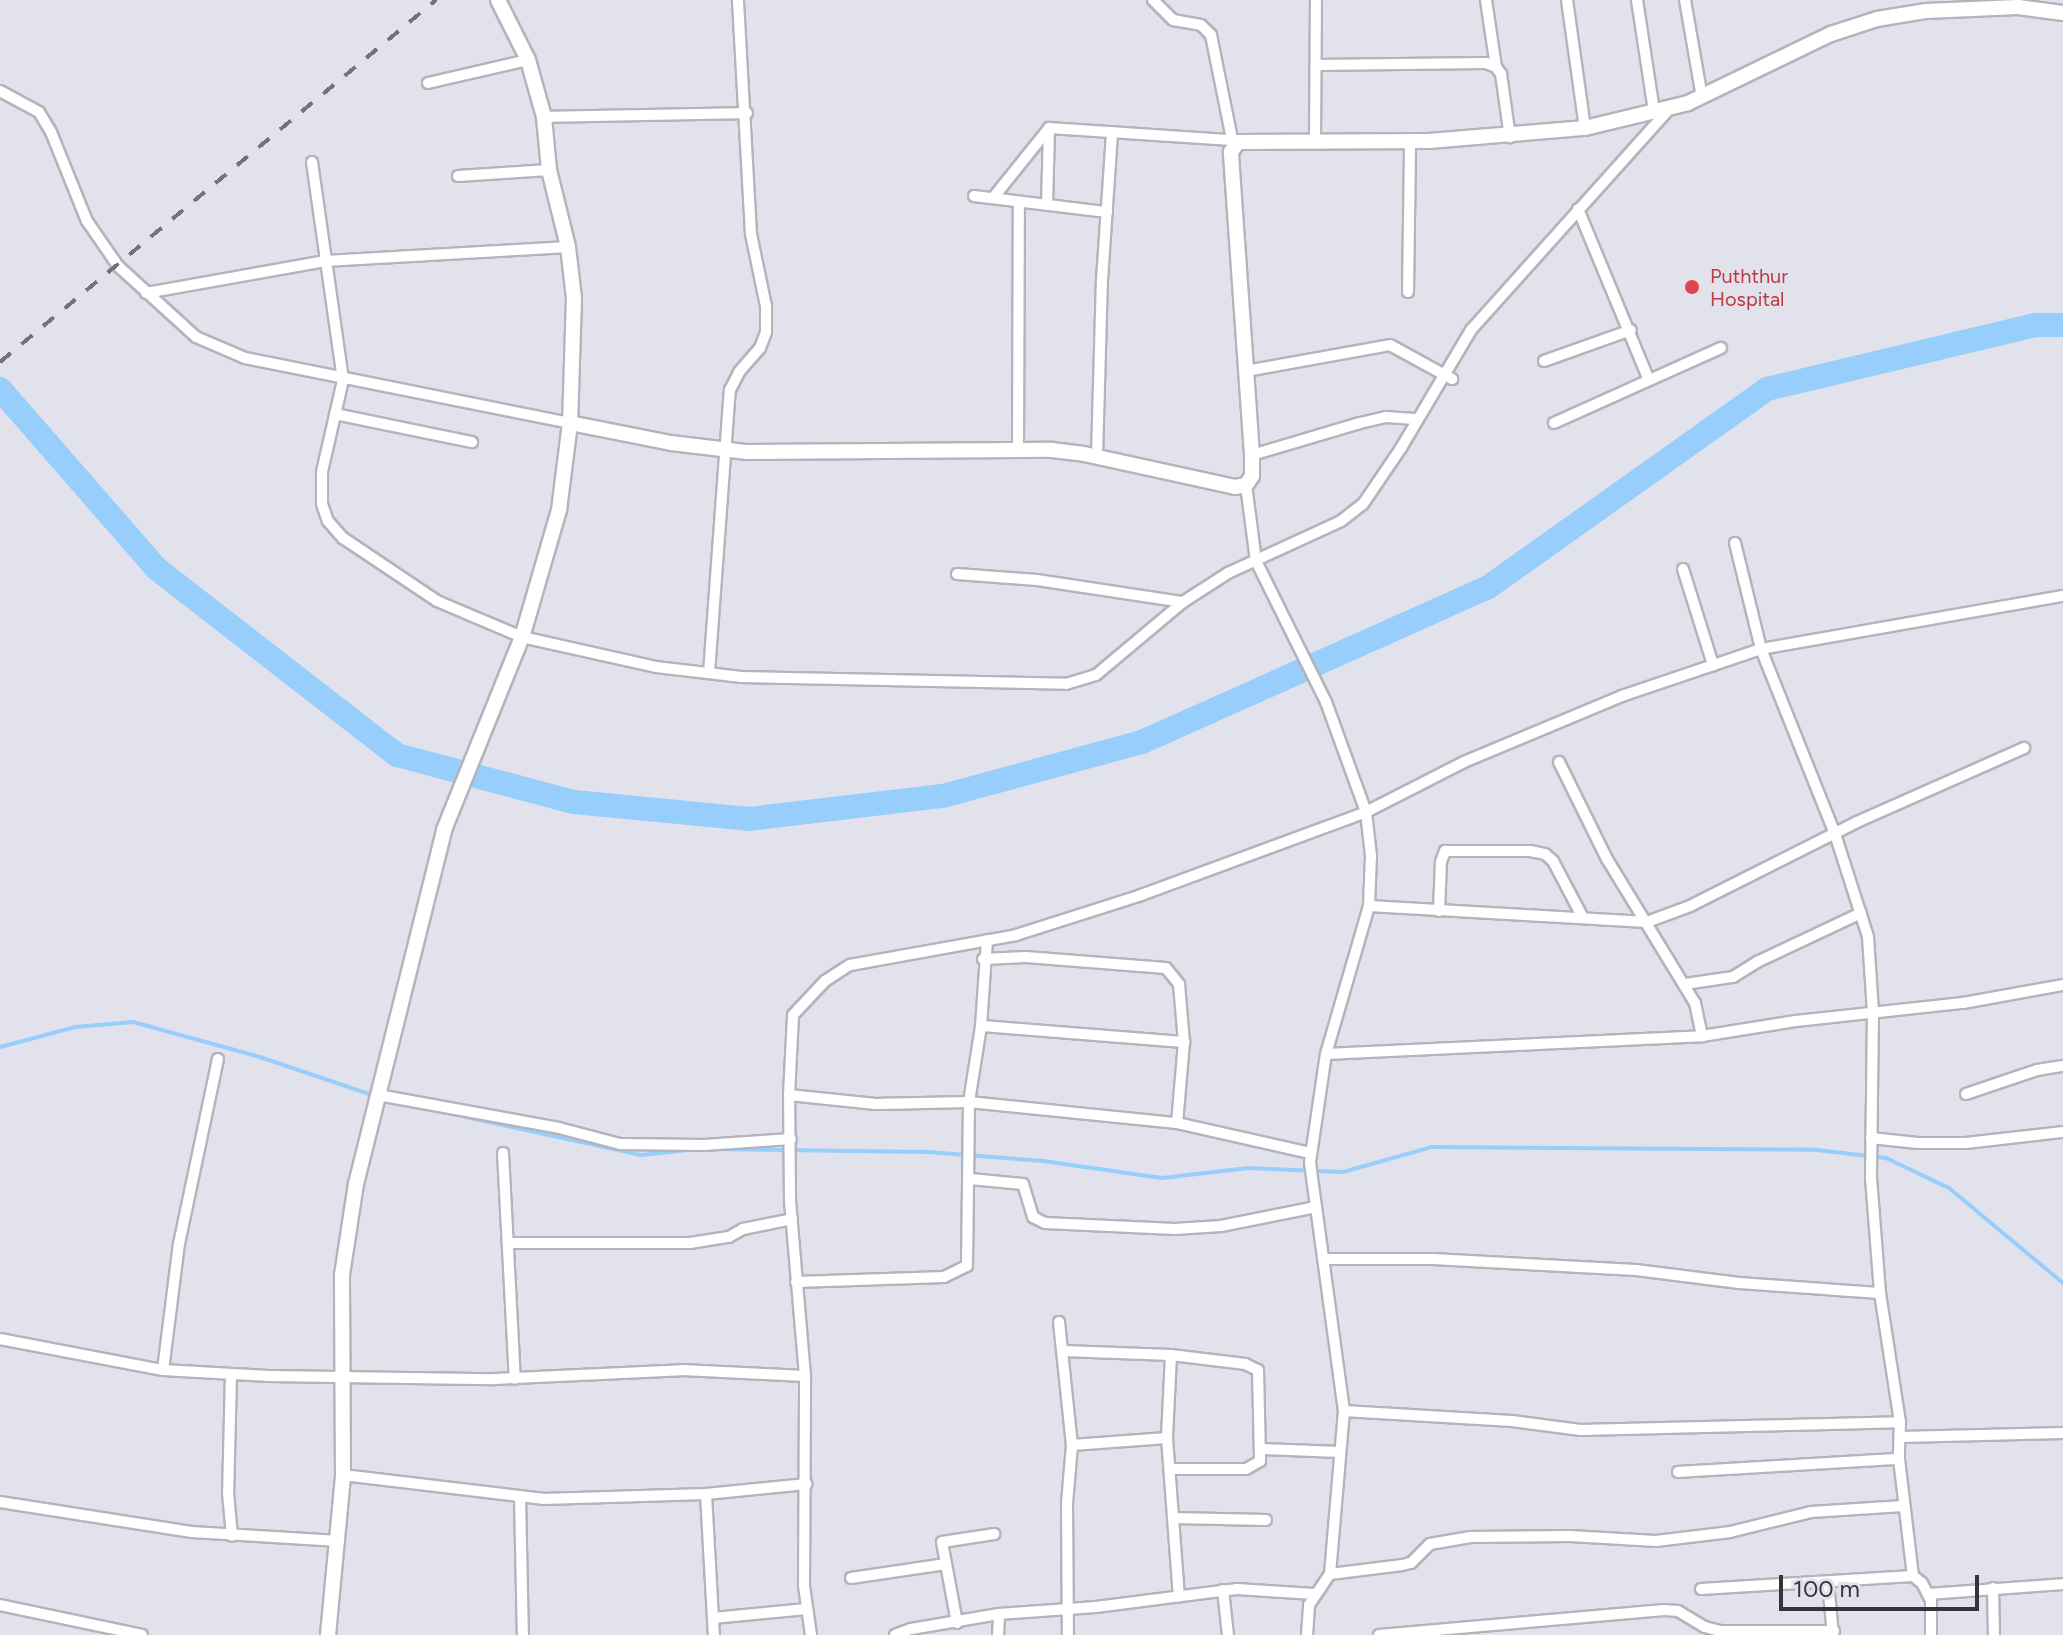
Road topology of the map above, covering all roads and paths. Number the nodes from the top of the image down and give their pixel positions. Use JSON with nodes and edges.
{"nodes":[{"id":1,"x":498,"y":0,"type":"edge"},
{"id":2,"x":738,"y":0,"type":"edge"},
{"id":3,"x":1153,"y":0,"type":"edge"},
{"id":4,"x":1316,"y":0,"type":"edge"},
{"id":5,"x":1486,"y":0,"type":"edge"},
{"id":6,"x":1567,"y":0,"type":"edge"},
{"id":7,"x":1637,"y":0,"type":"edge"},
{"id":8,"x":1685,"y":0,"type":"edge"},
{"id":9,"x":2063,"y":13,"type":"edge"},
{"id":10,"x":528,"y":60,"type":"junction"},
{"id":11,"x":1316,"y":65,"type":"junction"},
{"id":12,"x":1496,"y":67,"type":"junction"},
{"id":13,"x":428,"y":83,"type":"dead end"},
{"id":14,"x":0,"y":91,"type":"edge"},
{"id":15,"x":1702,"y":97,"type":"junction"},
{"id":16,"x":1670,"y":107,"type":"junction"},
{"id":17,"x":1654,"y":111,"type":"junction"},
{"id":18,"x":747,"y":113,"type":"junction"},
{"id":19,"x":544,"y":117,"type":"junction"},
{"id":20,"x":1049,"y":128,"type":"junction"},
{"id":21,"x":1585,"y":128,"type":"junction"},
{"id":22,"x":1112,"y":132,"type":"junction"},
{"id":23,"x":1510,"y":137,"type":"junction"},
{"id":24,"x":1315,"y":140,"type":"junction"},
{"id":25,"x":1410,"y":141,"type":"junction"},
{"id":26,"x":1232,"y":143,"type":"junction"},
{"id":27,"x":312,"y":162,"type":"dead end"},
{"id":28,"x":549,"y":170,"type":"junction"},
{"id":29,"x":458,"y":176,"type":"dead end"},
{"id":30,"x":974,"y":196,"type":"dead end"},
{"id":31,"x":993,"y":198,"type":"junction"},
{"id":32,"x":1019,"y":202,"type":"junction"},
{"id":33,"x":1047,"y":205,"type":"junction"},
{"id":34,"x":1578,"y":209,"type":"junction"},
{"id":35,"x":1107,"y":212,"type":"junction"},
{"id":36,"x":568,"y":247,"type":"junction"},
{"id":37,"x":326,"y":261,"type":"junction"},
{"id":38,"x":1408,"y":292,"type":"dead end"},
{"id":39,"x":146,"y":293,"type":"junction"},
{"id":40,"x":1631,"y":330,"type":"junction"},
{"id":41,"x":1721,"y":348,"type":"dead end"},
{"id":42,"x":1544,"y":361,"type":"dead end"},
{"id":43,"x":1246,"y":371,"type":"junction"},
{"id":44,"x":1448,"y":377,"type":"junction"},
{"id":45,"x":343,"y":380,"type":"junction"},
{"id":46,"x":1649,"y":380,"type":"junction"},
{"id":47,"x":335,"y":414,"type":"junction"},
{"id":48,"x":1418,"y":419,"type":"junction"},
{"id":49,"x":570,"y":423,"type":"junction"},
{"id":50,"x":1554,"y":423,"type":"dead end"},
{"id":51,"x":472,"y":442,"type":"dead end"},
{"id":52,"x":723,"y":449,"type":"junction"},
{"id":53,"x":1018,"y":450,"type":"junction"},
{"id":54,"x":1252,"y":455,"type":"junction"},
{"id":55,"x":1097,"y":456,"type":"junction"},
{"id":56,"x":1246,"y":485,"type":"junction"},
{"id":57,"x":1735,"y":543,"type":"dead end"},
{"id":58,"x":1256,"y":561,"type":"junction"},
{"id":59,"x":1683,"y":569,"type":"dead end"},
{"id":60,"x":957,"y":574,"type":"dead end"},
{"id":61,"x":2063,"y":596,"type":"edge"},
{"id":62,"x":1183,"y":602,"type":"junction"},
{"id":63,"x":522,"y":637,"type":"junction"},
{"id":64,"x":1761,"y":649,"type":"junction"},
{"id":65,"x":1713,"y":665,"type":"junction"},
{"id":66,"x":709,"y":673,"type":"junction"},
{"id":67,"x":2024,"y":748,"type":"dead end"},
{"id":68,"x":1559,"y":762,"type":"dead end"},
{"id":69,"x":1366,"y":812,"type":"junction"},
{"id":70,"x":1835,"y":834,"type":"junction"},
{"id":71,"x":1369,"y":906,"type":"junction"},
{"id":72,"x":1439,"y":911,"type":"junction"},
{"id":73,"x":1861,"y":913,"type":"junction"},
{"id":74,"x":1582,"y":916,"type":"junction"},
{"id":75,"x":1647,"y":922,"type":"junction"},
{"id":76,"x":987,"y":940,"type":"junction"},
{"id":77,"x":983,"y":959,"type":"junction"},
{"id":78,"x":1685,"y":984,"type":"junction"},
{"id":79,"x":2063,"y":985,"type":"edge"},
{"id":80,"x":1873,"y":1013,"type":"junction"},
{"id":81,"x":981,"y":1026,"type":"junction"},
{"id":82,"x":1702,"y":1036,"type":"junction"},
{"id":83,"x":1184,"y":1042,"type":"junction"},
{"id":84,"x":1326,"y":1054,"type":"junction"},
{"id":85,"x":218,"y":1059,"type":"dead end"},
{"id":86,"x":2063,"y":1066,"type":"edge"},
{"id":87,"x":380,"y":1088,"type":"junction"},
{"id":88,"x":1966,"y":1094,"type":"dead end"},
{"id":89,"x":789,"y":1095,"type":"junction"},
{"id":90,"x":969,"y":1102,"type":"junction"},
{"id":91,"x":1177,"y":1123,"type":"junction"},
{"id":92,"x":2063,"y":1132,"type":"edge"},
{"id":93,"x":791,"y":1136,"type":"junction"},
{"id":94,"x":1871,"y":1142,"type":"junction"},
{"id":95,"x":503,"y":1153,"type":"dead end"},
{"id":96,"x":1310,"y":1158,"type":"junction"},
{"id":97,"x":970,"y":1175,"type":"junction"},
{"id":98,"x":1315,"y":1201,"type":"junction"},
{"id":99,"x":792,"y":1219,"type":"junction"},
{"id":100,"x":508,"y":1243,"type":"junction"},
{"id":101,"x":1324,"y":1259,"type":"junction"},
{"id":102,"x":796,"y":1282,"type":"junction"},
{"id":103,"x":1880,"y":1293,"type":"junction"},
{"id":104,"x":1059,"y":1322,"type":"dead end"},
{"id":105,"x":0,"y":1339,"type":"edge"},
{"id":106,"x":1063,"y":1351,"type":"junction"},
{"id":107,"x":1171,"y":1355,"type":"junction"},
{"id":108,"x":163,"y":1370,"type":"junction"},
{"id":109,"x":231,"y":1374,"type":"junction"},
{"id":110,"x":342,"y":1375,"type":"junction"},
{"id":111,"x":805,"y":1376,"type":"junction"},
{"id":112,"x":515,"y":1379,"type":"junction"},
{"id":113,"x":1344,"y":1411,"type":"junction"},
{"id":114,"x":1900,"y":1422,"type":"junction"},
{"id":115,"x":2063,"y":1433,"type":"edge"},
{"id":116,"x":1901,"y":1437,"type":"junction"},
{"id":117,"x":1167,"y":1438,"type":"junction"},
{"id":118,"x":1072,"y":1445,"type":"junction"},
{"id":119,"x":1262,"y":1449,"type":"junction"},
{"id":120,"x":1340,"y":1452,"type":"junction"},
{"id":121,"x":1899,"y":1459,"type":"junction"},
{"id":122,"x":1170,"y":1469,"type":"junction"},
{"id":123,"x":1678,"y":1472,"type":"dead end"},
{"id":124,"x":343,"y":1475,"type":"junction"},
{"id":125,"x":807,"y":1484,"type":"junction"},
{"id":126,"x":706,"y":1494,"type":"junction"},
{"id":127,"x":520,"y":1497,"type":"junction"},
{"id":128,"x":0,"y":1502,"type":"edge"},
{"id":129,"x":1903,"y":1506,"type":"junction"},
{"id":130,"x":1174,"y":1518,"type":"junction"},
{"id":131,"x":1266,"y":1520,"type":"dead end"},
{"id":132,"x":994,"y":1534,"type":"dead end"},
{"id":133,"x":232,"y":1536,"type":"junction"},
{"id":134,"x":339,"y":1541,"type":"junction"},
{"id":135,"x":946,"y":1564,"type":"junction"},
{"id":136,"x":1330,"y":1574,"type":"junction"},
{"id":137,"x":1913,"y":1576,"type":"junction"},
{"id":138,"x":851,"y":1578,"type":"dead end"},
{"id":139,"x":1828,"y":1582,"type":"junction"},
{"id":140,"x":2063,"y":1584,"type":"edge"},
{"id":141,"x":1993,"y":1588,"type":"junction"},
{"id":142,"x":1701,"y":1589,"type":"dead end"},
{"id":143,"x":1223,"y":1590,"type":"junction"},
{"id":144,"x":1314,"y":1594,"type":"junction"},
{"id":145,"x":1928,"y":1594,"type":"junction"},
{"id":146,"x":1179,"y":1597,"type":"junction"},
{"id":147,"x":0,"y":1605,"type":"edge"},
{"id":148,"x":1068,"y":1608,"type":"junction"},
{"id":149,"x":807,"y":1609,"type":"junction"},
{"id":150,"x":999,"y":1614,"type":"junction"},
{"id":151,"x":713,"y":1618,"type":"junction"},
{"id":152,"x":957,"y":1623,"type":"junction"},
{"id":153,"x":911,"y":1632,"type":"edge"},
{"id":154,"x":1834,"y":1633,"type":"edge"},
{"id":155,"x":142,"y":1635,"type":"edge"},
{"id":156,"x":328,"y":1635,"type":"edge"},
{"id":157,"x":523,"y":1635,"type":"edge"},
{"id":158,"x":714,"y":1635,"type":"edge"},
{"id":159,"x":811,"y":1635,"type":"edge"},
{"id":160,"x":895,"y":1635,"type":"edge"},
{"id":161,"x":998,"y":1635,"type":"edge"},
{"id":162,"x":1068,"y":1635,"type":"edge"},
{"id":163,"x":1228,"y":1635,"type":"edge"},
{"id":164,"x":1307,"y":1635,"type":"edge"},
{"id":165,"x":1379,"y":1635,"type":"edge"},
{"id":166,"x":1931,"y":1635,"type":"edge"},
{"id":167,"x":1994,"y":1635,"type":"edge"}],
"edges":[{"from":1,"to":10,"type":"street"},
{"from":2,"to":18,"type":"street"},
{"from":3,"to":26,"type":"street"},
{"from":4,"to":11,"type":"street"},
{"from":5,"to":12,"type":"street"},
{"from":6,"to":21,"type":"street"},
{"from":7,"to":17,"type":"street"},
{"from":8,"to":15,"type":"street"},
{"from":9,"to":15,"type":"street"},
{"from":10,"to":13,"type":"street"},
{"from":10,"to":19,"type":"street"},
{"from":11,"to":12,"type":"street"},
{"from":11,"to":24,"type":"street"},
{"from":12,"to":23,"type":"street"},
{"from":14,"to":39,"type":"street"},
{"from":15,"to":16,"type":"street"},
{"from":16,"to":17,"type":"street"},
{"from":16,"to":34,"type":"street"},
{"from":17,"to":21,"type":"street"},
{"from":18,"to":19,"type":"street"},
{"from":18,"to":52,"type":"street"},
{"from":19,"to":28,"type":"street"},
{"from":20,"to":22,"type":"street"},
{"from":20,"to":31,"type":"street"},
{"from":20,"to":33,"type":"street"},
{"from":21,"to":23,"type":"street"},
{"from":22,"to":26,"type":"street"},
{"from":22,"to":35,"type":"street"},
{"from":23,"to":25,"type":"street"},
{"from":24,"to":25,"type":"street"},
{"from":24,"to":26,"type":"street"},
{"from":25,"to":38,"type":"street"},
{"from":26,"to":43,"type":"street"},
{"from":27,"to":37,"type":"street"},
{"from":28,"to":29,"type":"street"},
{"from":28,"to":36,"type":"street"},
{"from":30,"to":31,"type":"street"},
{"from":31,"to":32,"type":"street"},
{"from":32,"to":33,"type":"street"},
{"from":32,"to":53,"type":"street"},
{"from":33,"to":35,"type":"street"},
{"from":34,"to":40,"type":"street"},
{"from":34,"to":44,"type":"street"},
{"from":35,"to":55,"type":"street"},
{"from":36,"to":37,"type":"street"},
{"from":36,"to":49,"type":"street"},
{"from":37,"to":39,"type":"street"},
{"from":37,"to":45,"type":"street"},
{"from":39,"to":45,"type":"street"},
{"from":40,"to":42,"type":"street"},
{"from":40,"to":46,"type":"street"},
{"from":41,"to":46,"type":"street"},
{"from":43,"to":44,"type":"street"},
{"from":43,"to":54,"type":"street"},
{"from":44,"to":48,"type":"street"},
{"from":45,"to":47,"type":"street"},
{"from":45,"to":49,"type":"street"},
{"from":46,"to":50,"type":"street"},
{"from":47,"to":51,"type":"street"},
{"from":47,"to":63,"type":"street"},
{"from":48,"to":54,"type":"street"},
{"from":48,"to":58,"type":"street"},
{"from":49,"to":52,"type":"street"},
{"from":49,"to":63,"type":"street"},
{"from":52,"to":53,"type":"street"},
{"from":52,"to":66,"type":"street"},
{"from":53,"to":55,"type":"street"},
{"from":54,"to":56,"type":"street"},
{"from":55,"to":56,"type":"street"},
{"from":56,"to":58,"type":"street"},
{"from":57,"to":64,"type":"street"},
{"from":58,"to":62,"type":"street"},
{"from":58,"to":69,"type":"street"},
{"from":59,"to":65,"type":"street"},
{"from":60,"to":62,"type":"street"},
{"from":61,"to":64,"type":"street"},
{"from":62,"to":66,"type":"street"},
{"from":63,"to":66,"type":"street"},
{"from":63,"to":87,"type":"street"},
{"from":64,"to":65,"type":"street"},
{"from":64,"to":70,"type":"street"},
{"from":65,"to":69,"type":"street"},
{"from":67,"to":70,"type":"street"},
{"from":68,"to":75,"type":"street"},
{"from":69,"to":71,"type":"street"},
{"from":69,"to":76,"type":"street"},
{"from":70,"to":73,"type":"street"},
{"from":70,"to":75,"type":"street"},
{"from":71,"to":72,"type":"street"},
{"from":71,"to":84,"type":"street"},
{"from":72,"to":74,"type":"street"},
{"from":72,"to":74,"type":"street"},
{"from":73,"to":78,"type":"street"},
{"from":73,"to":80,"type":"street"},
{"from":74,"to":75,"type":"street"},
{"from":75,"to":78,"type":"street"},
{"from":76,"to":77,"type":"street"},
{"from":76,"to":89,"type":"street"},
{"from":77,"to":81,"type":"street"},
{"from":77,"to":83,"type":"street"},
{"from":78,"to":82,"type":"street"},
{"from":79,"to":80,"type":"street"},
{"from":80,"to":82,"type":"street"},
{"from":80,"to":94,"type":"street"},
{"from":81,"to":83,"type":"street"},
{"from":81,"to":90,"type":"street"},
{"from":82,"to":84,"type":"street"},
{"from":83,"to":91,"type":"street"},
{"from":84,"to":96,"type":"street"},
{"from":85,"to":108,"type":"street"},
{"from":86,"to":88,"type":"street"},
{"from":87,"to":93,"type":"street"},
{"from":87,"to":110,"type":"street"},
{"from":89,"to":90,"type":"street"},
{"from":89,"to":93,"type":"street"},
{"from":90,"to":91,"type":"street"},
{"from":90,"to":97,"type":"street"},
{"from":91,"to":96,"type":"street"},
{"from":92,"to":94,"type":"street"},
{"from":93,"to":99,"type":"street"},
{"from":94,"to":103,"type":"street"},
{"from":95,"to":100,"type":"street"},
{"from":96,"to":98,"type":"street"},
{"from":97,"to":98,"type":"street"},
{"from":97,"to":102,"type":"street"},
{"from":98,"to":101,"type":"street"},
{"from":99,"to":100,"type":"street"},
{"from":99,"to":102,"type":"street"},
{"from":100,"to":112,"type":"street"},
{"from":101,"to":103,"type":"street"},
{"from":101,"to":113,"type":"street"},
{"from":102,"to":111,"type":"street"},
{"from":103,"to":114,"type":"street"},
{"from":104,"to":106,"type":"street"},
{"from":105,"to":108,"type":"street"},
{"from":106,"to":107,"type":"street"},
{"from":106,"to":118,"type":"street"},
{"from":107,"to":117,"type":"street"},
{"from":107,"to":119,"type":"street"},
{"from":108,"to":109,"type":"street"},
{"from":109,"to":110,"type":"street"},
{"from":109,"to":133,"type":"street"},
{"from":110,"to":112,"type":"street"},
{"from":110,"to":124,"type":"street"},
{"from":111,"to":112,"type":"street"},
{"from":111,"to":125,"type":"street"},
{"from":113,"to":114,"type":"street"},
{"from":113,"to":120,"type":"street"},
{"from":114,"to":116,"type":"street"},
{"from":115,"to":116,"type":"street"},
{"from":116,"to":121,"type":"street"},
{"from":117,"to":118,"type":"street"},
{"from":117,"to":122,"type":"street"},
{"from":118,"to":148,"type":"street"},
{"from":119,"to":120,"type":"street"},
{"from":119,"to":122,"type":"street"},
{"from":120,"to":136,"type":"street"},
{"from":121,"to":123,"type":"street"},
{"from":121,"to":129,"type":"street"},
{"from":122,"to":130,"type":"street"},
{"from":124,"to":127,"type":"street"},
{"from":124,"to":134,"type":"street"},
{"from":125,"to":126,"type":"street"},
{"from":125,"to":149,"type":"street"},
{"from":126,"to":127,"type":"street"},
{"from":126,"to":151,"type":"street"},
{"from":127,"to":157,"type":"street"},
{"from":128,"to":133,"type":"street"},
{"from":129,"to":136,"type":"street"},
{"from":129,"to":137,"type":"street"},
{"from":130,"to":131,"type":"street"},
{"from":130,"to":146,"type":"street"},
{"from":132,"to":135,"type":"street"},
{"from":133,"to":134,"type":"street"},
{"from":134,"to":156,"type":"street"},
{"from":135,"to":138,"type":"street"},
{"from":135,"to":152,"type":"street"},
{"from":136,"to":144,"type":"street"},
{"from":137,"to":139,"type":"street"},
{"from":137,"to":145,"type":"street"},
{"from":139,"to":142,"type":"street"},
{"from":139,"to":154,"type":"street"},
{"from":140,"to":141,"type":"street"},
{"from":141,"to":145,"type":"street"},
{"from":141,"to":167,"type":"street"},
{"from":143,"to":144,"type":"street"},
{"from":143,"to":146,"type":"street"},
{"from":143,"to":163,"type":"street"},
{"from":144,"to":164,"type":"street"},
{"from":145,"to":166,"type":"street"},
{"from":146,"to":148,"type":"street"},
{"from":147,"to":155,"type":"street"},
{"from":148,"to":150,"type":"street"},
{"from":148,"to":162,"type":"street"},
{"from":149,"to":151,"type":"street"},
{"from":149,"to":159,"type":"street"},
{"from":150,"to":152,"type":"street"},
{"from":150,"to":161,"type":"street"},
{"from":151,"to":158,"type":"street"},
{"from":152,"to":153,"type":"street"},
{"from":153,"to":160,"type":"street"},
{"from":154,"to":165,"type":"street"}]}
